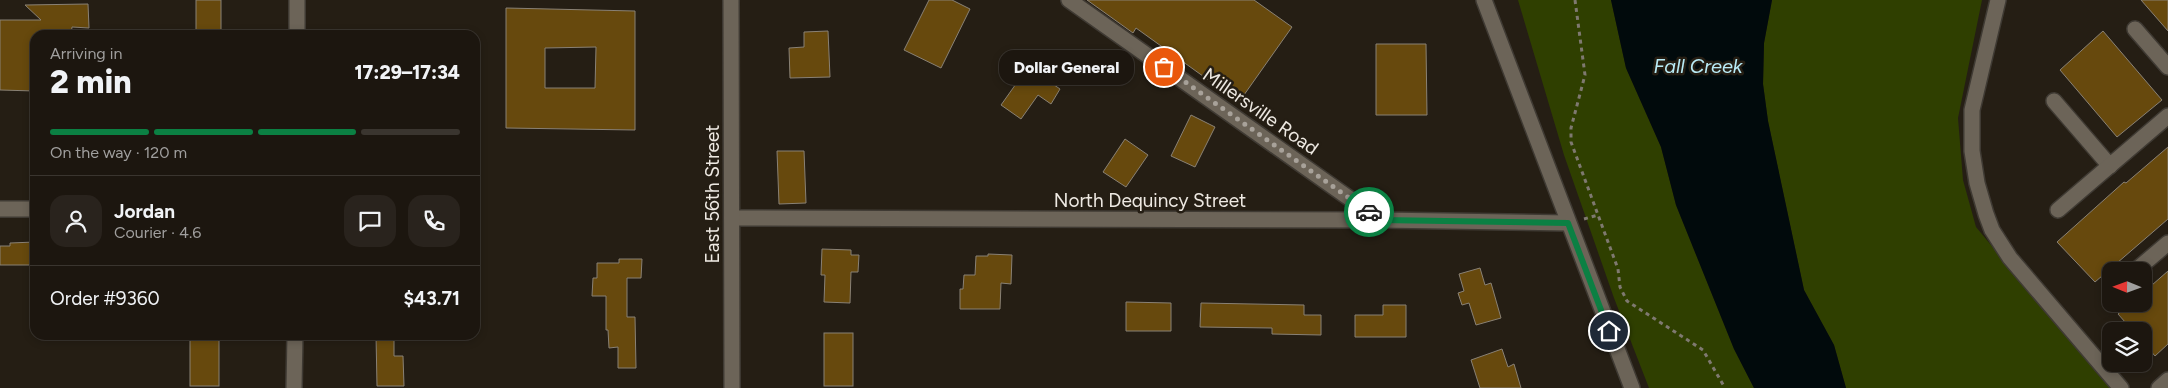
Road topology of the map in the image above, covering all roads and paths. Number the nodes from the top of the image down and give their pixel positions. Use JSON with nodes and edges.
{"nodes":[{"id":1,"x":297,"y":0,"type":"edge"},
{"id":2,"x":731,"y":0,"type":"edge"},
{"id":3,"x":1069,"y":0,"type":"edge"},
{"id":4,"x":1484,"y":0,"type":"edge"},
{"id":5,"x":1575,"y":0,"type":"edge"},
{"id":6,"x":1998,"y":0,"type":"edge"},
{"id":7,"x":2135,"y":29,"type":"dead end"},
{"id":8,"x":297,"y":30,"type":"edge"},
{"id":9,"x":2168,"y":67,"type":"edge"},
{"id":10,"x":2054,"y":102,"type":"dead end"},
{"id":11,"x":2168,"y":116,"type":"edge"},
{"id":12,"x":2110,"y":166,"type":"junction"},
{"id":13,"x":0,"y":209,"type":"edge"},
{"id":14,"x":30,"y":209,"type":"edge"},
{"id":15,"x":2058,"y":210,"type":"dead end"},
{"id":16,"x":732,"y":218,"type":"junction"},
{"id":17,"x":1380,"y":220,"type":"junction"},
{"id":18,"x":1568,"y":223,"type":"junction"},
{"id":19,"x":2168,"y":244,"type":"edge"},
{"id":20,"x":2147,"y":262,"type":"edge"},
{"id":21,"x":295,"y":340,"type":"edge"},
{"id":22,"x":2168,"y":380,"type":"edge"},
{"id":23,"x":294,"y":388,"type":"edge"},
{"id":24,"x":732,"y":388,"type":"edge"},
{"id":25,"x":1632,"y":388,"type":"edge"},
{"id":26,"x":1725,"y":388,"type":"edge"},
{"id":27,"x":2121,"y":388,"type":"edge"},
{"id":28,"x":2159,"y":388,"type":"edge"}],
"edges":[{"from":1,"to":8,"type":"street"},
{"from":2,"to":16,"type":"street","name":"East 56th Street"},
{"from":3,"to":17,"type":"street","name":"Millersville Road"},
{"from":4,"to":18,"type":"street"},
{"from":5,"to":26,"type":"path"},
{"from":6,"to":27,"type":"street"},
{"from":7,"to":9,"type":"street"},
{"from":10,"to":12,"type":"street"},
{"from":11,"to":12,"type":"street"},
{"from":12,"to":15,"type":"street"},
{"from":13,"to":14,"type":"street"},
{"from":16,"to":17,"type":"street","name":"North Dequincy Street"},
{"from":16,"to":24,"type":"street","name":"East 56th Street"},
{"from":17,"to":18,"type":"street","name":"North Dequincy Street"},
{"from":18,"to":25,"type":"street"},
{"from":19,"to":20,"type":"street"},
{"from":21,"to":23,"type":"street"},
{"from":22,"to":28,"type":"street"}]}
